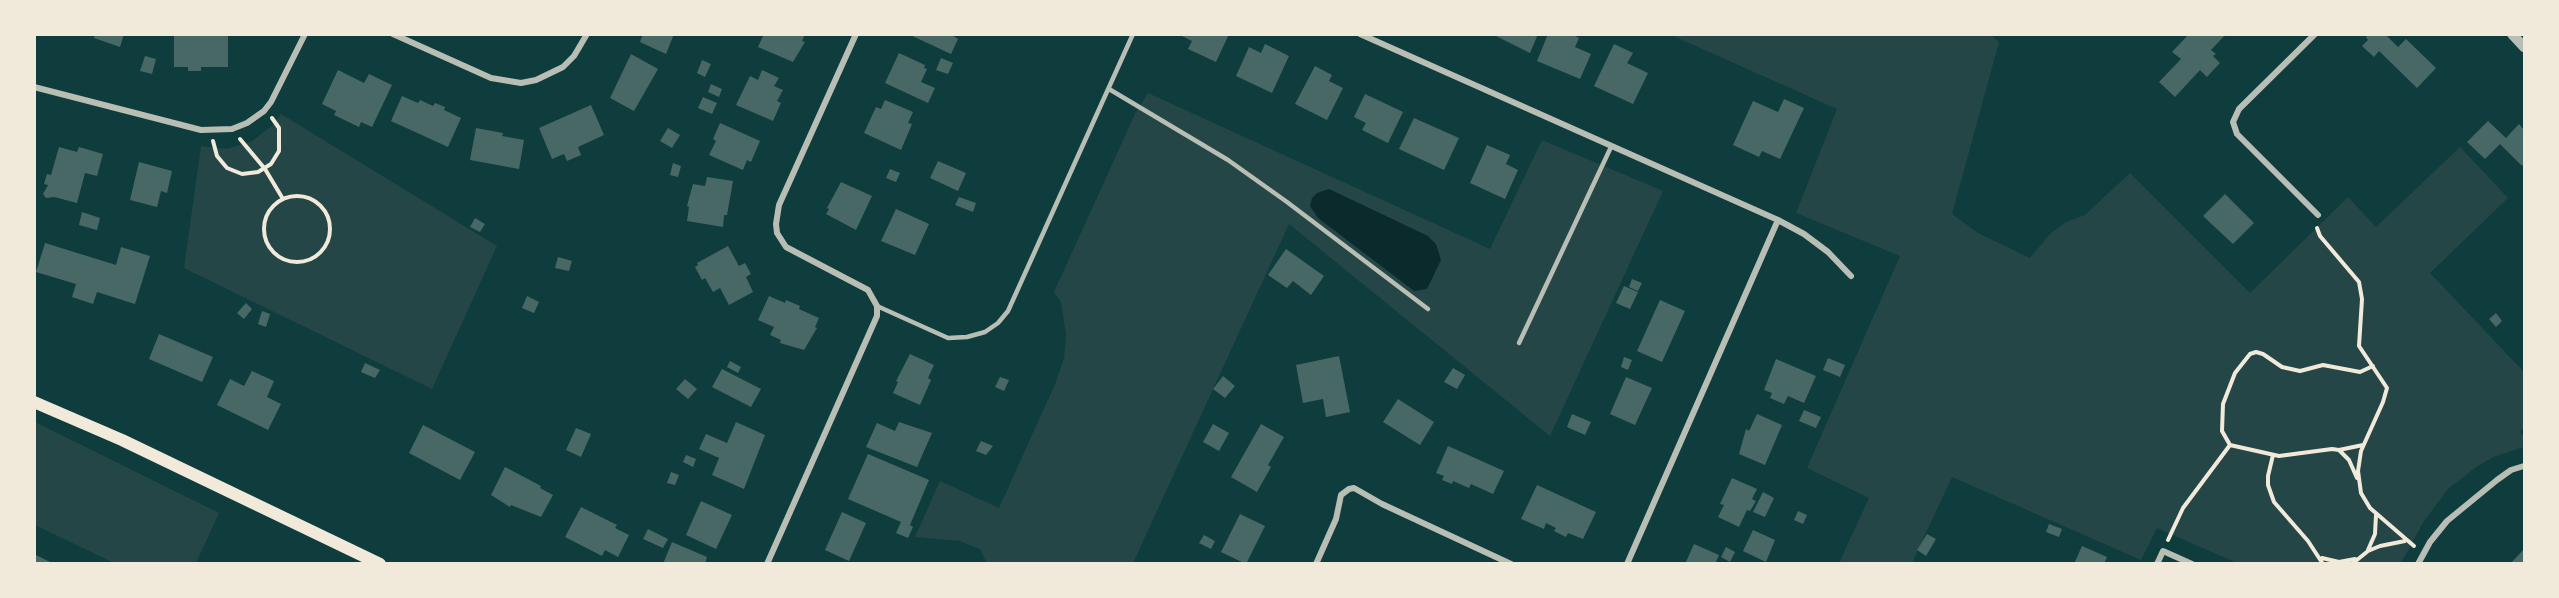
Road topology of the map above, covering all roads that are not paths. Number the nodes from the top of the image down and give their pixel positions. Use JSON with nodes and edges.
{"nodes":[{"id":1,"x":305,"y":34,"type":"edge"},
{"id":2,"x":393,"y":34,"type":"edge"},
{"id":3,"x":587,"y":34,"type":"edge"},
{"id":4,"x":856,"y":34,"type":"edge"},
{"id":5,"x":1133,"y":34,"type":"edge"},
{"id":6,"x":1360,"y":34,"type":"edge"},
{"id":7,"x":2314,"y":34,"type":"edge"},
{"id":8,"x":2512,"y":34,"type":"edge"},
{"id":9,"x":2524,"y":47,"type":"edge"},
{"id":10,"x":34,"y":87,"type":"edge"},
{"id":11,"x":1109,"y":88,"type":"junction"},
{"id":12,"x":1611,"y":147,"type":"junction"},
{"id":13,"x":2318,"y":215,"type":"road end"},
{"id":14,"x":1778,"y":220,"type":"junction"},
{"id":15,"x":1851,"y":276,"type":"dead end"},
{"id":16,"x":877,"y":306,"type":"junction"},
{"id":17,"x":1428,"y":309,"type":"dead end"},
{"id":18,"x":1519,"y":343,"type":"dead end"},
{"id":19,"x":34,"y":402,"type":"edge"},
{"id":20,"x":2524,"y":466,"type":"edge"},
{"id":21,"x":380,"y":564,"type":"edge"},
{"id":22,"x":767,"y":564,"type":"edge"},
{"id":23,"x":1316,"y":564,"type":"edge"},
{"id":24,"x":1511,"y":564,"type":"edge"},
{"id":25,"x":1627,"y":564,"type":"edge"},
{"id":26,"x":2157,"y":564,"type":"edge"},
{"id":27,"x":2192,"y":564,"type":"edge"},
{"id":28,"x":2418,"y":564,"type":"edge"}],
"edges":[{"from":1,"to":10,"type":"street"},
{"from":2,"to":3,"type":"street"},
{"from":4,"to":16,"type":"street"},
{"from":5,"to":11,"type":"lane"},
{"from":6,"to":12,"type":"street"},
{"from":7,"to":13,"type":"street"},
{"from":8,"to":9,"type":"street"},
{"from":11,"to":16,"type":"lane"},
{"from":11,"to":17,"type":"lane"},
{"from":12,"to":14,"type":"street"},
{"from":12,"to":18,"type":"lane"},
{"from":14,"to":15,"type":"street"},
{"from":14,"to":25,"type":"street"},
{"from":16,"to":22,"type":"street"},
{"from":19,"to":21,"type":"main road"},
{"from":20,"to":28,"type":"street"},
{"from":23,"to":24,"type":"street"},
{"from":26,"to":27,"type":"street"}]}
